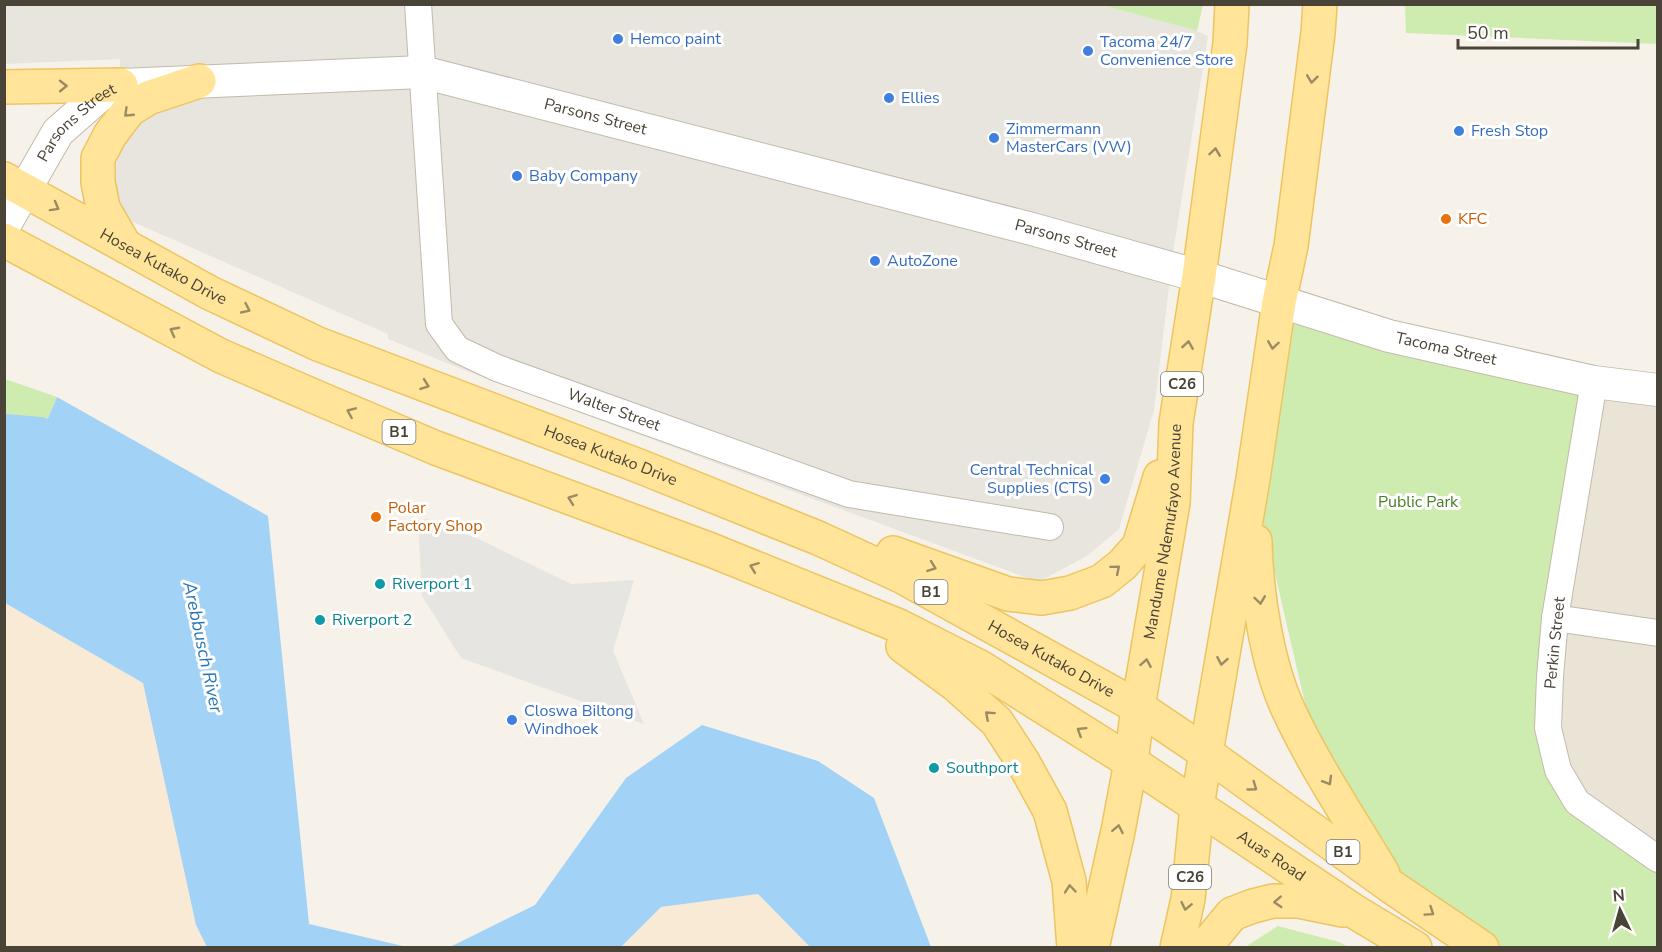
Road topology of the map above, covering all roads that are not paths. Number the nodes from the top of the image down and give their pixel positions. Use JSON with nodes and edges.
{"nodes":[{"id":1,"x":418,"y":4,"type":"edge"},
{"id":2,"x":1232,"y":4,"type":"edge"},
{"id":3,"x":1320,"y":4,"type":"edge"},
{"id":4,"x":422,"y":72,"type":"junction"},
{"id":5,"x":199,"y":81,"type":"junction"},
{"id":6,"x":121,"y":85,"type":"junction"},
{"id":7,"x":4,"y":87,"type":"edge"},
{"id":8,"x":14,"y":184,"type":"edge"},
{"id":9,"x":4,"y":226,"type":"edge"},
{"id":10,"x":4,"y":240,"type":"edge"},
{"id":11,"x":125,"y":246,"type":"junction"},
{"id":12,"x":1199,"y":276,"type":"junction"},
{"id":13,"x":1239,"y":289,"type":"joint"},
{"id":14,"x":1279,"y":302,"type":"junction"},
{"id":15,"x":1594,"y":382,"type":"junction"},
{"id":16,"x":1658,"y":390,"type":"edge"},
{"id":17,"x":1176,"y":423,"type":"junction"},
{"id":18,"x":639,"y":466,"type":"junction"},
{"id":19,"x":1253,"y":479,"type":"junction"},
{"id":20,"x":1050,"y":527,"type":"dead end"},
{"id":21,"x":809,"y":589,"type":"junction"},
{"id":22,"x":1555,"y":618,"type":"junction"},
{"id":23,"x":1658,"y":633,"type":"edge"},
{"id":24,"x":1138,"y":707,"type":"junction"},
{"id":25,"x":1206,"y":753,"type":"junction"},
{"id":26,"x":1131,"y":762,"type":"junction"},
{"id":27,"x":1197,"y":806,"type":"junction"},
{"id":28,"x":1658,"y":859,"type":"edge"},
{"id":29,"x":1389,"y":885,"type":"junction"},
{"id":30,"x":1357,"y":913,"type":"junction"},
{"id":31,"x":1074,"y":948,"type":"edge"},
{"id":32,"x":1092,"y":948,"type":"edge"},
{"id":33,"x":1177,"y":948,"type":"edge"},
{"id":34,"x":1204,"y":948,"type":"edge"},
{"id":35,"x":1415,"y":948,"type":"edge"},
{"id":36,"x":1482,"y":948,"type":"edge"}],
"edges":[{"from":1,"to":4,"type":"street","name":"Walter Street"},
{"from":12,"to":2,"type":"main road","name":"Mandume Ndemufayo Avenue","number":"C26","one_way":true},
{"from":3,"to":14,"type":"main road","number":"C26","one_way":true},
{"from":4,"to":5,"type":"street","name":"Parsons Street"},
{"from":4,"to":12,"type":"street","name":"Parsons Street"},
{"from":4,"to":20,"type":"street","name":"Walter Street"},
{"from":5,"to":6,"type":"street","name":"Parsons Street"},
{"from":5,"to":11,"type":"main road","one_way":true},
{"from":7,"to":6,"type":"main road","one_way":true},
{"from":6,"to":8,"type":"street","name":"Parsons Street"},
{"from":8,"to":9,"type":"street","name":"Parsons Street"},
{"from":8,"to":11,"type":"main road","name":"Hosea Kutako Drive","number":"B1","one_way":true},
{"from":21,"to":10,"type":"main road","number":"B1","one_way":true},
{"from":11,"to":18,"type":"main road","name":"Hosea Kutako Drive","number":"B1","one_way":true},
{"from":12,"to":13,"type":"street","name":"Parsons Street"},
{"from":17,"to":12,"type":"main road","name":"Mandume Ndemufayo Avenue","number":"C26","one_way":true},
{"from":13,"to":14,"type":"street","name":"Tacoma Street"},
{"from":14,"to":15,"type":"street","name":"Tacoma Street"},
{"from":14,"to":19,"type":"main road","number":"C26","one_way":true},
{"from":15,"to":16,"type":"street","name":"Tacoma Street"},
{"from":15,"to":22,"type":"street","name":"Perkin Street"},
{"from":18,"to":17,"type":"main road","one_way":true},
{"from":24,"to":17,"type":"main road","name":"Mandume Ndemufayo Avenue","number":"C26","one_way":true},
{"from":18,"to":24,"type":"main road","name":"Hosea Kutako Drive","number":"B1"},
{"from":19,"to":25,"type":"main road","number":"C26","one_way":true},
{"from":19,"to":29,"type":"main road","one_way":true},
{"from":26,"to":21,"type":"main road","number":"B1","one_way":true},
{"from":31,"to":21,"type":"main road","one_way":true},
{"from":22,"to":23,"type":"street"},
{"from":22,"to":28,"type":"street","name":"Perkin Street"},
{"from":24,"to":25,"type":"main road","name":"Hosea Kutako Drive","number":"B1"},
{"from":24,"to":26,"type":"main road","name":"Mandume Ndemufayo Avenue","number":"C26"},
{"from":25,"to":27,"type":"main road","number":"C26"},
{"from":25,"to":29,"type":"main road","number":"B1","one_way":true},
{"from":26,"to":27,"type":"main road","name":"Auas Road"},
{"from":32,"to":26,"type":"main road","name":"Mandume Ndemufayo Avenue","number":"C26","one_way":true},
{"from":27,"to":30,"type":"main road","name":"Auas Road","number":"B1"},
{"from":27,"to":33,"type":"main road","number":"C26","one_way":true},
{"from":29,"to":36,"type":"main road","number":"B1","one_way":true},
{"from":30,"to":34,"type":"main road","one_way":true},
{"from":30,"to":35,"type":"main road","name":"Auas Road","number":"B1"}]}
